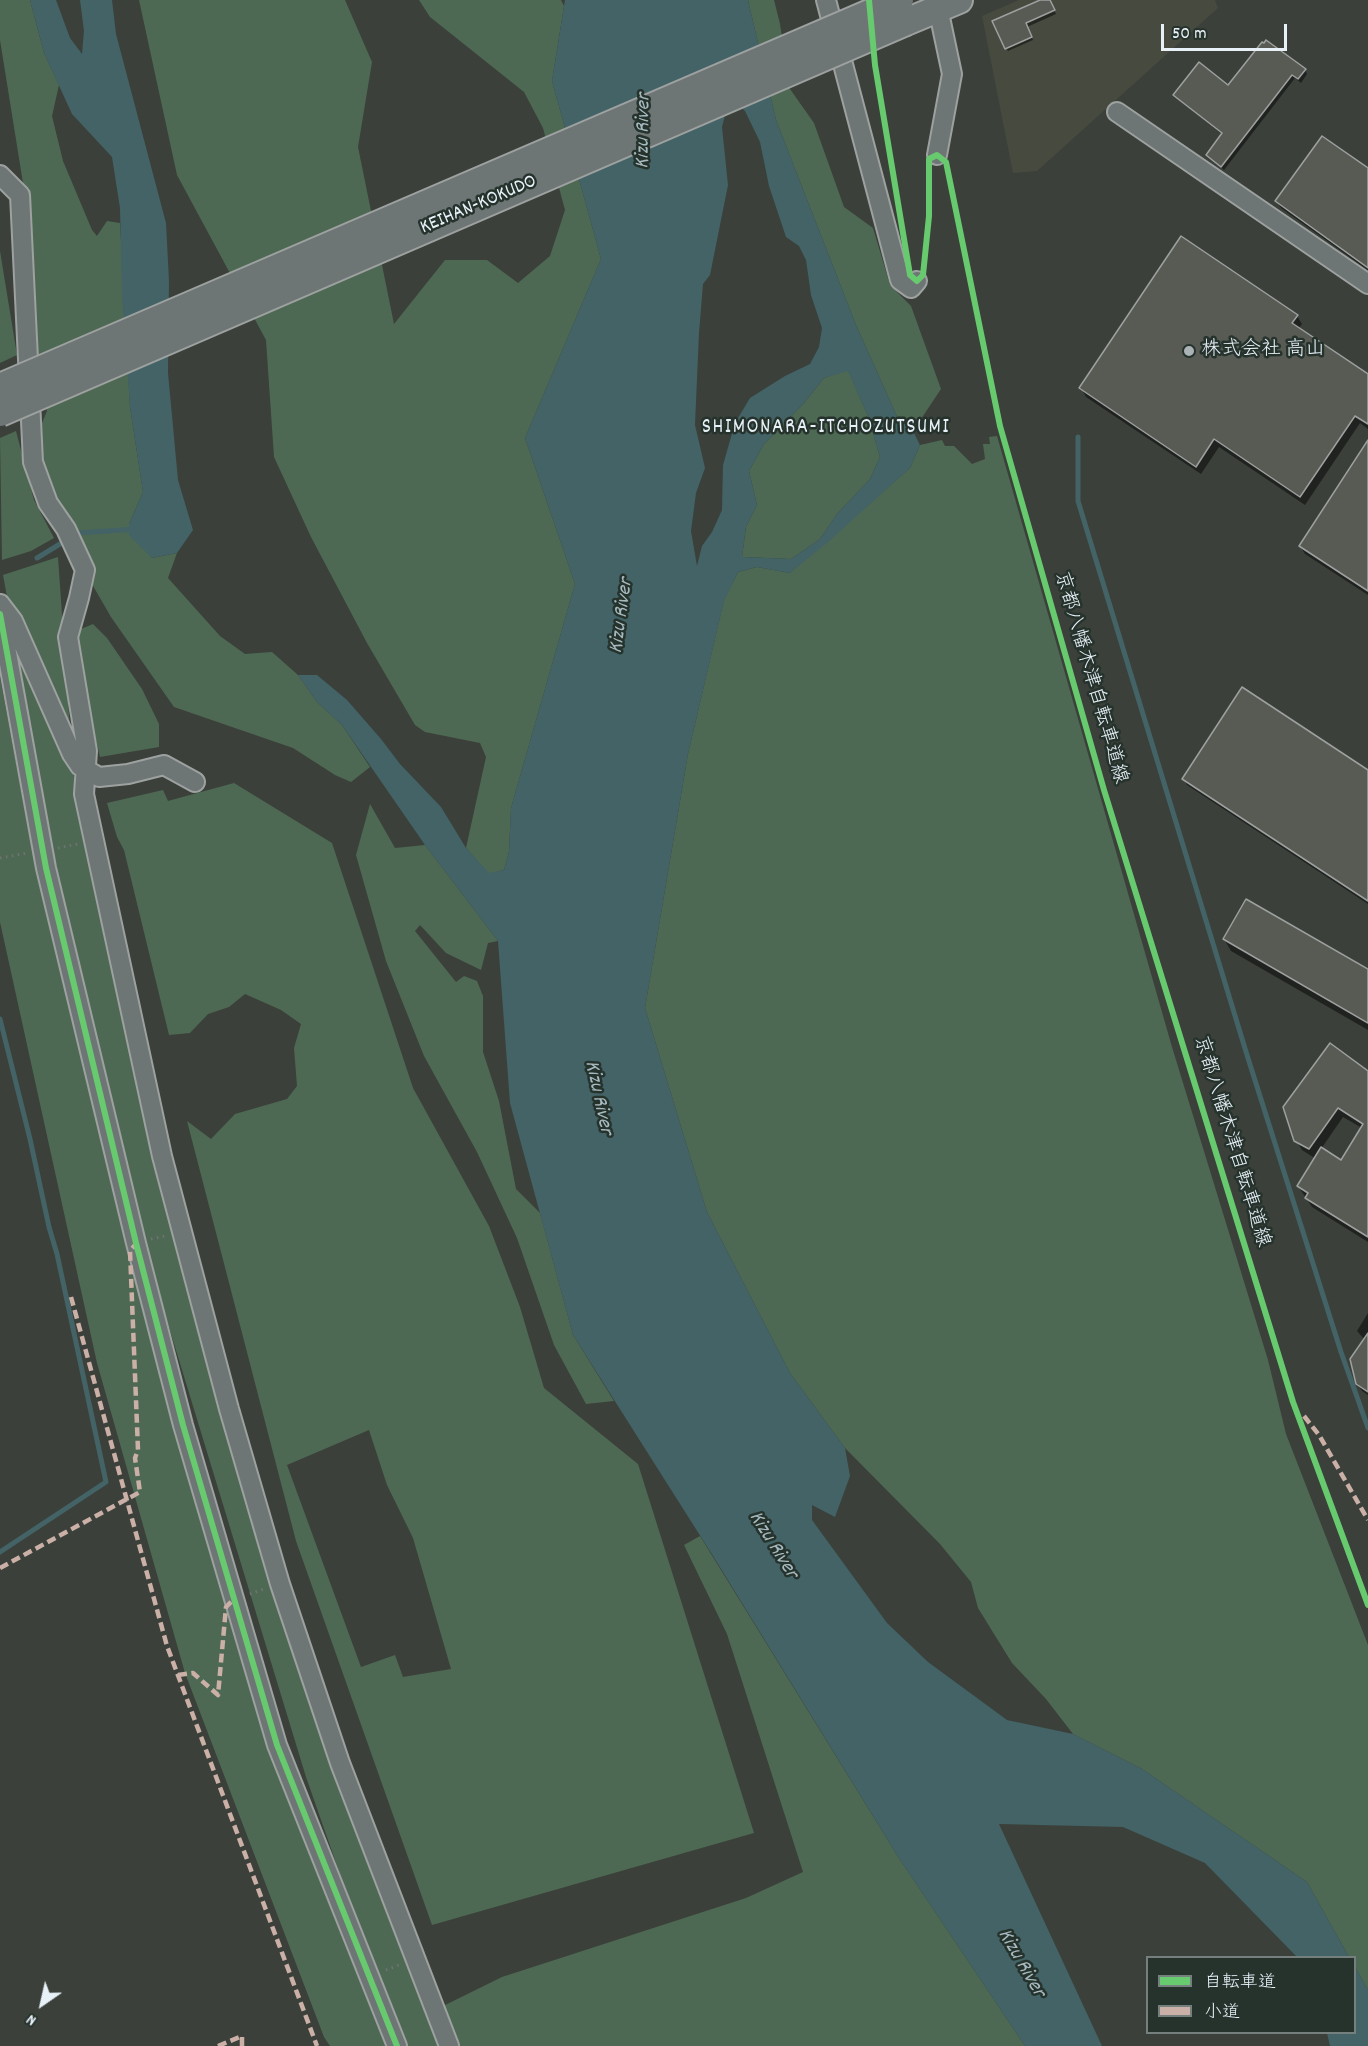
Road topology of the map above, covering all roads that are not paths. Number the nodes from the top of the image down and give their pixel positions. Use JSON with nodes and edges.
{"nodes":[{"id":1,"x":826,"y":0,"type":"edge"},
{"id":2,"x":949,"y":4,"type":"edge"},
{"id":3,"x":903,"y":11,"type":"edge"},
{"id":4,"x":1117,"y":112,"type":"dead end"},
{"id":5,"x":937,"y":155,"type":"dead end"},
{"id":6,"x":0,"y":175,"type":"edge"},
{"id":7,"x":917,"y":281,"type":"dead end"},
{"id":8,"x":1368,"y":284,"type":"edge"},
{"id":9,"x":0,"y":387,"type":"edge"},
{"id":10,"x":0,"y":413,"type":"edge"},
{"id":11,"x":0,"y":604,"type":"edge"},
{"id":12,"x":0,"y":614,"type":"edge"},
{"id":13,"x":85,"y":769,"type":"junction"},
{"id":14,"x":195,"y":782,"type":"dead end"},
{"id":15,"x":397,"y":2046,"type":"edge"},
{"id":16,"x":449,"y":2046,"type":"edge"}],
"edges":[{"from":1,"to":7,"type":"street"},
{"from":2,"to":3,"type":"highway","name":"KEIHAN-KOKUDO"},
{"from":2,"to":5,"type":"street"},
{"from":3,"to":9,"type":"highway","name":"KEIHAN-KOKUDO","bridge":true},
{"from":3,"to":10,"type":"highway","name":"KEIHAN-KOKUDO","bridge":true},
{"from":4,"to":8,"type":"street"},
{"from":6,"to":13,"type":"street"},
{"from":11,"to":13,"type":"street"},
{"from":12,"to":15,"type":"street"},
{"from":13,"to":14,"type":"street"},
{"from":13,"to":16,"type":"street"}]}
